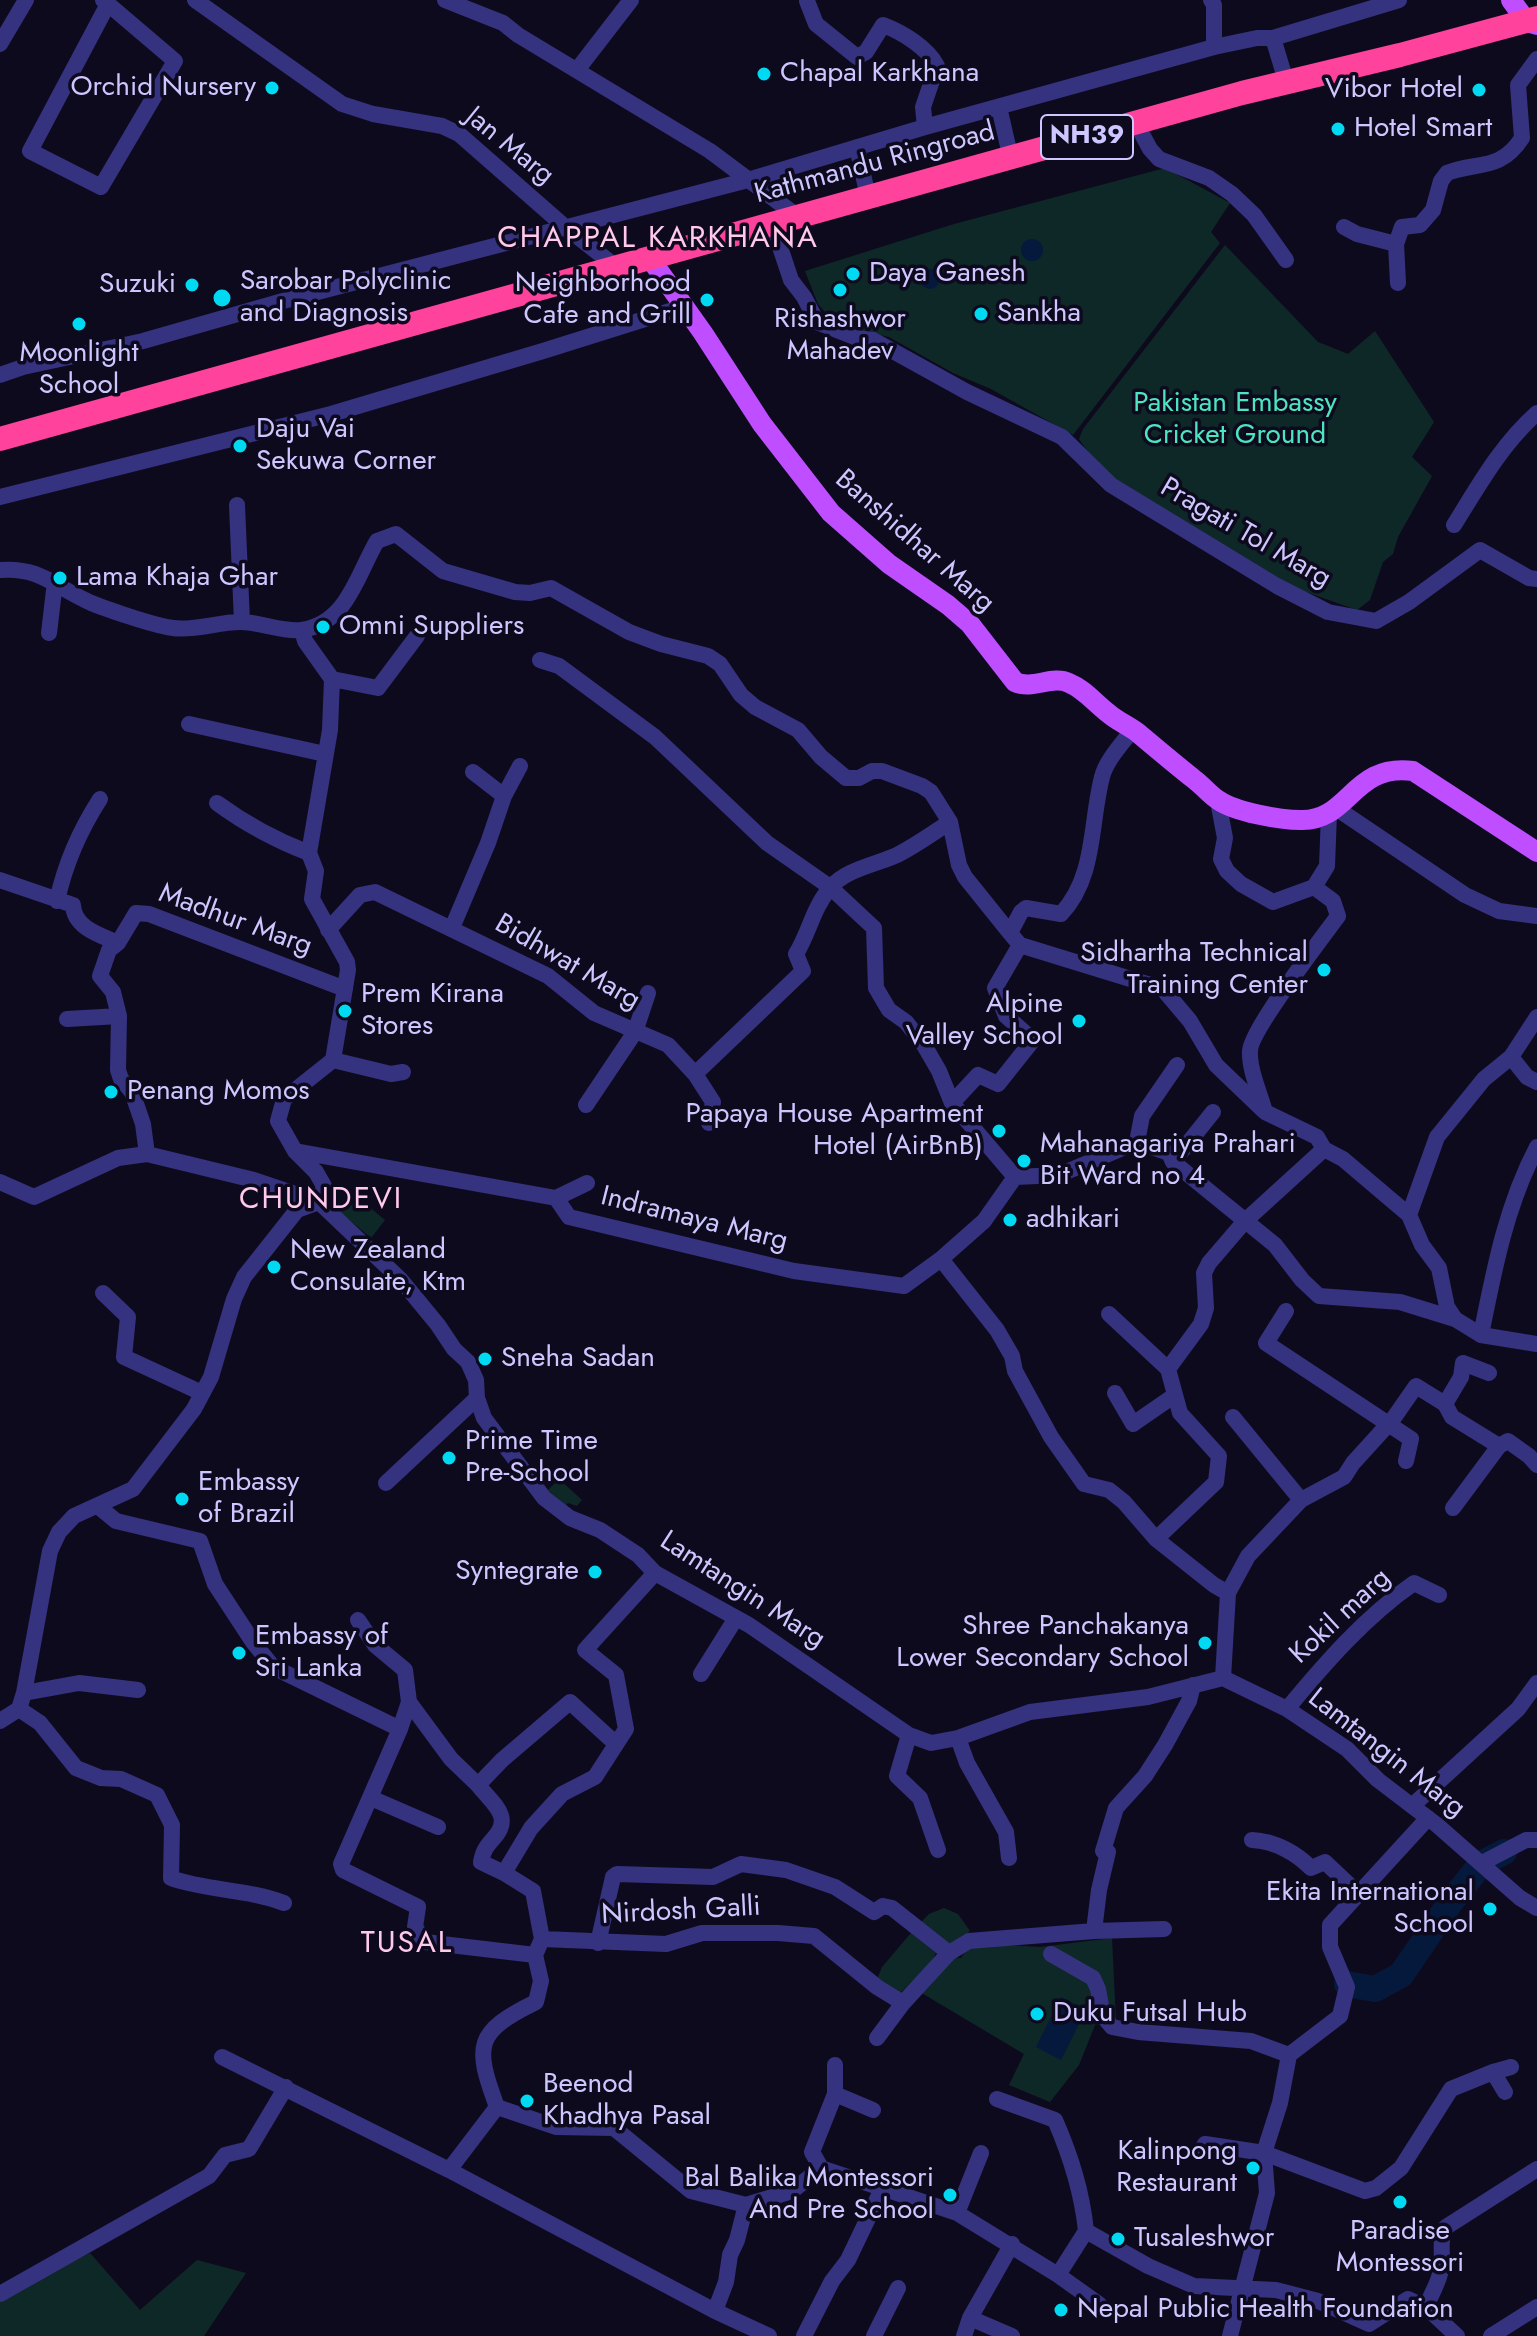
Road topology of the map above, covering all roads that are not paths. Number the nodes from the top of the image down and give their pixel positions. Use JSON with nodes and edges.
{"nodes":[{"id":1,"x":26,"y":0,"type":"edge"},
{"id":2,"x":195,"y":0,"type":"edge"},
{"id":3,"x":445,"y":0,"type":"edge"},
{"id":4,"x":631,"y":0,"type":"edge"},
{"id":5,"x":1211,"y":0,"type":"edge"},
{"id":6,"x":1399,"y":0,"type":"edge"},
{"id":7,"x":1511,"y":0,"type":"edge"},
{"id":8,"x":807,"y":1,"type":"edge"},
{"id":9,"x":106,"y":2,"type":"edge"},
{"id":10,"x":1535,"y":25,"type":"edge"},
{"id":11,"x":1273,"y":38,"type":"junction"},
{"id":12,"x":0,"y":44,"type":"edge"},
{"id":13,"x":1214,"y":47,"type":"junction"},
{"id":14,"x":1537,"y":59,"type":"edge"},
{"id":15,"x":577,"y":70,"type":"junction"},
{"id":16,"x":1286,"y":81,"type":"junction"},
{"id":17,"x":999,"y":107,"type":"junction"},
{"id":18,"x":1136,"y":123,"type":"junction"},
{"id":19,"x":925,"y":127,"type":"junction"},
{"id":20,"x":857,"y":147,"type":"junction"},
{"id":21,"x":1011,"y":159,"type":"junction"},
{"id":22,"x":748,"y":180,"type":"junction"},
{"id":23,"x":868,"y":197,"type":"junction"},
{"id":24,"x":797,"y":216,"type":"junction"},
{"id":25,"x":772,"y":223,"type":"junction"},
{"id":26,"x":564,"y":226,"type":"junction"},
{"id":27,"x":1344,"y":227,"type":"dead end"},
{"id":28,"x":1396,"y":244,"type":"junction"},
{"id":29,"x":649,"y":257,"type":"junction"},
{"id":30,"x":1286,"y":260,"type":"dead end"},
{"id":31,"x":615,"y":266,"type":"junction"},
{"id":32,"x":1398,"y":283,"type":"dead end"},
{"id":33,"x":683,"y":307,"type":"junction"},
{"id":34,"x":0,"y":375,"type":"edge"},
{"id":35,"x":1537,"y":413,"type":"edge"},
{"id":36,"x":0,"y":439,"type":"edge"},
{"id":37,"x":0,"y":497,"type":"edge"},
{"id":38,"x":237,"y":505,"type":"dead end"},
{"id":39,"x":1454,"y":525,"type":"dead end"},
{"id":40,"x":0,"y":570,"type":"edge"},
{"id":41,"x":1537,"y":579,"type":"edge"},
{"id":42,"x":55,"y":582,"type":"junction"},
{"id":43,"x":242,"y":622,"type":"junction"},
{"id":44,"x":302,"y":630,"type":"junction"},
{"id":45,"x":49,"y":633,"type":"dead end"},
{"id":46,"x":417,"y":636,"type":"dead end"},
{"id":47,"x":540,"y":660,"type":"dead end"},
{"id":48,"x":332,"y":679,"type":"junction"},
{"id":49,"x":189,"y":724,"type":"dead end"},
{"id":50,"x":1133,"y":729,"type":"junction"},
{"id":51,"x":325,"y":754,"type":"junction"},
{"id":52,"x":520,"y":766,"type":"dead end"},
{"id":53,"x":473,"y":772,"type":"dead end"},
{"id":54,"x":504,"y":796,"type":"junction"},
{"id":55,"x":100,"y":799,"type":"dead end"},
{"id":56,"x":1218,"y":801,"type":"junction"},
{"id":57,"x":217,"y":803,"type":"dead end"},
{"id":58,"x":1333,"y":811,"type":"junction"},
{"id":59,"x":950,"y":822,"type":"junction"},
{"id":60,"x":1537,"y":852,"type":"edge"},
{"id":61,"x":309,"y":853,"type":"junction"},
{"id":62,"x":0,"y":880,"type":"edge"},
{"id":63,"x":830,"y":887,"type":"junction"},
{"id":64,"x":1314,"y":887,"type":"junction"},
{"id":65,"x":57,"y":901,"type":"junction"},
{"id":66,"x":1537,"y":916,"type":"edge"},
{"id":67,"x":452,"y":928,"type":"junction"},
{"id":68,"x":328,"y":930,"type":"junction"},
{"id":69,"x":1015,"y":939,"type":"junction"},
{"id":70,"x":118,"y":943,"type":"junction"},
{"id":71,"x":345,"y":989,"type":"junction"},
{"id":72,"x":648,"y":993,"type":"dead end"},
{"id":73,"x":119,"y":1016,"type":"junction"},
{"id":74,"x":1537,"y":1017,"type":"edge"},
{"id":75,"x":67,"y":1019,"type":"dead end"},
{"id":76,"x":635,"y":1032,"type":"junction"},
{"id":77,"x":1511,"y":1057,"type":"junction"},
{"id":78,"x":333,"y":1060,"type":"junction"},
{"id":79,"x":1177,"y":1065,"type":"dead end"},
{"id":80,"x":403,"y":1072,"type":"dead end"},
{"id":81,"x":695,"y":1074,"type":"junction"},
{"id":82,"x":1537,"y":1082,"type":"edge"},
{"id":83,"x":952,"y":1103,"type":"junction"},
{"id":84,"x":586,"y":1105,"type":"dead end"},
{"id":85,"x":1213,"y":1112,"type":"dead end"},
{"id":86,"x":1265,"y":1112,"type":"junction"},
{"id":87,"x":709,"y":1123,"type":"dead end"},
{"id":88,"x":1137,"y":1142,"type":"junction"},
{"id":89,"x":1537,"y":1147,"type":"edge"},
{"id":90,"x":1324,"y":1149,"type":"junction"},
{"id":91,"x":295,"y":1151,"type":"junction"},
{"id":92,"x":147,"y":1154,"type":"junction"},
{"id":93,"x":1173,"y":1162,"type":"junction"},
{"id":94,"x":1015,"y":1177,"type":"junction"},
{"id":95,"x":0,"y":1182,"type":"edge"},
{"id":96,"x":587,"y":1183,"type":"dead end"},
{"id":97,"x":556,"y":1198,"type":"junction"},
{"id":98,"x":319,"y":1202,"type":"junction"},
{"id":99,"x":1409,"y":1215,"type":"junction"},
{"id":100,"x":1245,"y":1221,"type":"junction"},
{"id":101,"x":941,"y":1259,"type":"junction"},
{"id":102,"x":103,"y":1293,"type":"dead end"},
{"id":103,"x":1286,"y":1311,"type":"dead end"},
{"id":104,"x":1109,"y":1314,"type":"dead end"},
{"id":105,"x":1455,"y":1319,"type":"junction"},
{"id":106,"x":1481,"y":1335,"type":"junction"},
{"id":107,"x":1537,"y":1344,"type":"edge"},
{"id":108,"x":1168,"y":1369,"type":"junction"},
{"id":109,"x":1489,"y":1373,"type":"dead end"},
{"id":110,"x":202,"y":1393,"type":"junction"},
{"id":111,"x":1115,"y":1393,"type":"dead end"},
{"id":112,"x":1175,"y":1395,"type":"junction"},
{"id":113,"x":477,"y":1398,"type":"junction"},
{"id":114,"x":1445,"y":1404,"type":"junction"},
{"id":115,"x":1233,"y":1417,"type":"dead end"},
{"id":116,"x":1388,"y":1422,"type":"junction"},
{"id":117,"x":1499,"y":1446,"type":"junction"},
{"id":118,"x":1406,"y":1461,"type":"dead end"},
{"id":119,"x":1537,"y":1465,"type":"edge"},
{"id":120,"x":386,"y":1483,"type":"dead end"},
{"id":121,"x":1301,"y":1500,"type":"junction"},
{"id":122,"x":99,"y":1507,"type":"junction"},
{"id":123,"x":1453,"y":1508,"type":"dead end"},
{"id":124,"x":1156,"y":1539,"type":"junction"},
{"id":125,"x":655,"y":1573,"type":"junction"},
{"id":126,"x":1228,"y":1593,"type":"junction"},
{"id":127,"x":1439,"y":1595,"type":"dead end"},
{"id":128,"x":736,"y":1618,"type":"junction"},
{"id":129,"x":358,"y":1620,"type":"dead end"},
{"id":130,"x":701,"y":1674,"type":"dead end"},
{"id":131,"x":1223,"y":1678,"type":"junction"},
{"id":132,"x":1537,"y":1683,"type":"edge"},
{"id":133,"x":1193,"y":1685,"type":"junction"},
{"id":134,"x":138,"y":1690,"type":"dead end"},
{"id":135,"x":409,"y":1702,"type":"junction"},
{"id":136,"x":1287,"y":1709,"type":"junction"},
{"id":137,"x":13,"y":1710,"type":"edge"},
{"id":138,"x":400,"y":1729,"type":"junction"},
{"id":139,"x":909,"y":1735,"type":"junction"},
{"id":140,"x":958,"y":1738,"type":"junction"},
{"id":141,"x":615,"y":1743,"type":"junction"},
{"id":142,"x":478,"y":1785,"type":"junction"},
{"id":143,"x":371,"y":1798,"type":"junction"},
{"id":144,"x":1412,"y":1806,"type":"junction"},
{"id":145,"x":1428,"y":1818,"type":"junction"},
{"id":146,"x":438,"y":1827,"type":"dead end"},
{"id":147,"x":1252,"y":1840,"type":"dead end"},
{"id":148,"x":1537,"y":1840,"type":"edge"},
{"id":149,"x":938,"y":1850,"type":"dead end"},
{"id":150,"x":1009,"y":1858,"type":"dead end"},
{"id":151,"x":1482,"y":1863,"type":"junction"},
{"id":152,"x":504,"y":1873,"type":"junction"},
{"id":153,"x":1359,"y":1894,"type":"junction"},
{"id":154,"x":284,"y":1903,"type":"dead end"},
{"id":155,"x":1537,"y":1908,"type":"edge"},
{"id":156,"x":1164,"y":1929,"type":"dead end"},
{"id":157,"x":1094,"y":1931,"type":"junction"},
{"id":158,"x":542,"y":1939,"type":"junction"},
{"id":159,"x":598,"y":1943,"type":"junction"},
{"id":160,"x":949,"y":1953,"type":"junction"},
{"id":161,"x":1051,"y":1954,"type":"dead end"},
{"id":162,"x":535,"y":1955,"type":"junction"},
{"id":163,"x":903,"y":2003,"type":"junction"},
{"id":164,"x":877,"y":2038,"type":"dead end"},
{"id":165,"x":1289,"y":2055,"type":"junction"},
{"id":166,"x":222,"y":2057,"type":"dead end"},
{"id":167,"x":835,"y":2065,"type":"dead end"},
{"id":168,"x":1511,"y":2067,"type":"dead end"},
{"id":169,"x":1493,"y":2072,"type":"junction"},
{"id":170,"x":286,"y":2087,"type":"junction"},
{"id":171,"x":1505,"y":2092,"type":"dead end"},
{"id":172,"x":835,"y":2094,"type":"junction"},
{"id":173,"x":997,"y":2099,"type":"dead end"},
{"id":174,"x":497,"y":2107,"type":"junction"},
{"id":175,"x":873,"y":2110,"type":"dead end"},
{"id":176,"x":1200,"y":2152,"type":"dead end"},
{"id":177,"x":981,"y":2153,"type":"dead end"},
{"id":178,"x":1264,"y":2153,"type":"junction"},
{"id":179,"x":821,"y":2168,"type":"junction"},
{"id":180,"x":1537,"y":2169,"type":"edge"},
{"id":181,"x":449,"y":2170,"type":"junction"},
{"id":182,"x":882,"y":2189,"type":"junction"},
{"id":183,"x":746,"y":2205,"type":"junction"},
{"id":184,"x":957,"y":2213,"type":"junction"},
{"id":185,"x":1086,"y":2231,"type":"junction"},
{"id":186,"x":1012,"y":2244,"type":"junction"},
{"id":187,"x":1058,"y":2275,"type":"junction"},
{"id":188,"x":1242,"y":2287,"type":"junction"},
{"id":189,"x":898,"y":2288,"type":"dead end"},
{"id":190,"x":0,"y":2294,"type":"edge"},
{"id":191,"x":1100,"y":2305,"type":"dead end"},
{"id":192,"x":1426,"y":2307,"type":"junction"},
{"id":193,"x":1537,"y":2307,"type":"edge"},
{"id":194,"x":715,"y":2311,"type":"junction"},
{"id":195,"x":970,"y":2318,"type":"junction"},
{"id":196,"x":769,"y":2336,"type":"edge"},
{"id":197,"x":804,"y":2336,"type":"edge"},
{"id":198,"x":874,"y":2336,"type":"edge"},
{"id":199,"x":964,"y":2336,"type":"edge"},
{"id":200,"x":1012,"y":2336,"type":"edge"},
{"id":201,"x":1230,"y":2336,"type":"edge"},
{"id":202,"x":1457,"y":2336,"type":"edge"},
{"id":203,"x":1491,"y":2336,"type":"edge"}],
"edges":[{"from":1,"to":12,"type":"street"},
{"from":2,"to":26,"type":"street","name":"Jan Marg"},
{"from":3,"to":15,"type":"street"},
{"from":4,"to":15,"type":"street"},
{"from":5,"to":13,"type":"street"},
{"from":6,"to":11,"type":"street"},
{"from":7,"to":10,"type":"main road"},
{"from":8,"to":19,"type":"street"},
{"from":9,"to":9,"type":"street"},
{"from":10,"to":16,"type":"highway","name":"Kathmandu Ringroad","number":"NH39"},
{"from":11,"to":13,"type":"street"},
{"from":11,"to":16,"type":"street"},
{"from":13,"to":17,"type":"street"},
{"from":14,"to":28,"type":"street"},
{"from":15,"to":22,"type":"street"},
{"from":16,"to":18,"type":"highway","name":"Kathmandu Ringroad","number":"NH39"},
{"from":17,"to":19,"type":"street"},
{"from":17,"to":21,"type":"street"},
{"from":18,"to":21,"type":"highway","name":"Kathmandu Ringroad","number":"NH39"},
{"from":18,"to":30,"type":"street"},
{"from":19,"to":20,"type":"street"},
{"from":20,"to":22,"type":"street"},
{"from":20,"to":23,"type":"street"},
{"from":21,"to":23,"type":"highway","name":"Kathmandu Ringroad","number":"NH39"},
{"from":22,"to":24,"type":"street"},
{"from":22,"to":26,"type":"street"},
{"from":23,"to":24,"type":"highway","name":"Kathmandu Ringroad","number":"NH39"},
{"from":24,"to":25,"type":"highway","name":"Kathmandu Ringroad","number":"NH39"},
{"from":25,"to":29,"type":"highway","name":"Kathmandu Ringroad","number":"NH39"},
{"from":25,"to":41,"type":"street","name":"Pragati Tol Marg"},
{"from":26,"to":31,"type":"street","name":"Jan Marg"},
{"from":26,"to":34,"type":"street"},
{"from":27,"to":28,"type":"street"},
{"from":28,"to":32,"type":"street"},
{"from":29,"to":31,"type":"highway","name":"Kathmandu Ringroad","number":"NH39"},
{"from":29,"to":33,"type":"main road","name":"Banshidhar Marg"},
{"from":31,"to":36,"type":"highway","name":"Kathmandu Ringroad","number":"NH39"},
{"from":33,"to":37,"type":"street"},
{"from":33,"to":50,"type":"main road","name":"Banshidhar Marg"},
{"from":35,"to":39,"type":"street"},
{"from":38,"to":43,"type":"street"},
{"from":40,"to":42,"type":"street"},
{"from":42,"to":43,"type":"street"},
{"from":42,"to":45,"type":"street"},
{"from":43,"to":44,"type":"street"},
{"from":44,"to":48,"type":"street"},
{"from":44,"to":59,"type":"street"},
{"from":46,"to":48,"type":"street"},
{"from":47,"to":63,"type":"street"},
{"from":48,"to":51,"type":"street"},
{"from":49,"to":51,"type":"street"},
{"from":50,"to":56,"type":"main road","name":"Banshidhar Marg"},
{"from":50,"to":69,"type":"street"},
{"from":51,"to":61,"type":"street"},
{"from":52,"to":54,"type":"street"},
{"from":53,"to":54,"type":"street"},
{"from":54,"to":67,"type":"street"},
{"from":55,"to":65,"type":"street"},
{"from":56,"to":58,"type":"main road","name":"Banshidhar Marg"},
{"from":56,"to":64,"type":"street"},
{"from":57,"to":61,"type":"street"},
{"from":58,"to":60,"type":"main road"},
{"from":58,"to":64,"type":"street"},
{"from":58,"to":66,"type":"street"},
{"from":59,"to":63,"type":"street"},
{"from":59,"to":69,"type":"street"},
{"from":61,"to":68,"type":"street"},
{"from":62,"to":65,"type":"street"},
{"from":63,"to":81,"type":"street"},
{"from":63,"to":83,"type":"street"},
{"from":64,"to":86,"type":"street"},
{"from":65,"to":70,"type":"street"},
{"from":67,"to":68,"type":"street","name":"Bidhwat Marg"},
{"from":67,"to":76,"type":"street","name":"Bidhwat Marg"},
{"from":68,"to":71,"type":"street"},
{"from":69,"to":83,"type":"street"},
{"from":69,"to":86,"type":"street"},
{"from":70,"to":71,"type":"street","name":"Madhur Marg"},
{"from":70,"to":73,"type":"street"},
{"from":71,"to":78,"type":"street"},
{"from":72,"to":76,"type":"street"},
{"from":73,"to":75,"type":"street"},
{"from":73,"to":92,"type":"street"},
{"from":74,"to":77,"type":"street"},
{"from":76,"to":81,"type":"street","name":"Bidhwat Marg"},
{"from":76,"to":84,"type":"street"},
{"from":77,"to":82,"type":"street"},
{"from":77,"to":99,"type":"street"},
{"from":78,"to":80,"type":"street"},
{"from":78,"to":91,"type":"street"},
{"from":79,"to":88,"type":"street"},
{"from":81,"to":87,"type":"street","name":"Bidhwat Marg"},
{"from":83,"to":94,"type":"street"},
{"from":85,"to":93,"type":"street"},
{"from":86,"to":90,"type":"street"},
{"from":88,"to":93,"type":"street"},
{"from":88,"to":94,"type":"street"},
{"from":89,"to":106,"type":"street"},
{"from":90,"to":99,"type":"street"},
{"from":90,"to":100,"type":"street"},
{"from":91,"to":97,"type":"street","name":"Indramaya Marg"},
{"from":91,"to":98,"type":"street"},
{"from":92,"to":95,"type":"street","name":"Lamtangin Marg"},
{"from":92,"to":98,"type":"street","name":"Lamtangin Marg"},
{"from":93,"to":100,"type":"street"},
{"from":94,"to":101,"type":"street","name":"Indramaya Marg"},
{"from":96,"to":97,"type":"street"},
{"from":97,"to":101,"type":"street","name":"Indramaya Marg"},
{"from":98,"to":110,"type":"street"},
{"from":98,"to":113,"type":"street","name":"Lamtangin Marg"},
{"from":99,"to":105,"type":"street"},
{"from":100,"to":105,"type":"street"},
{"from":100,"to":108,"type":"street"},
{"from":101,"to":124,"type":"street"},
{"from":102,"to":110,"type":"street"},
{"from":103,"to":116,"type":"street"},
{"from":104,"to":108,"type":"street"},
{"from":105,"to":106,"type":"street"},
{"from":106,"to":107,"type":"street"},
{"from":108,"to":112,"type":"street"},
{"from":109,"to":114,"type":"street"},
{"from":110,"to":122,"type":"street"},
{"from":111,"to":112,"type":"street"},
{"from":112,"to":124,"type":"street"},
{"from":113,"to":120,"type":"street"},
{"from":113,"to":125,"type":"street","name":"Lamtangin Marg"},
{"from":114,"to":116,"type":"street"},
{"from":114,"to":117,"type":"street"},
{"from":115,"to":121,"type":"street"},
{"from":116,"to":118,"type":"street"},
{"from":116,"to":121,"type":"street"},
{"from":117,"to":119,"type":"street"},
{"from":117,"to":123,"type":"street"},
{"from":121,"to":126,"type":"street"},
{"from":122,"to":137,"type":"street"},
{"from":122,"to":138,"type":"street"},
{"from":124,"to":126,"type":"street"},
{"from":125,"to":128,"type":"street","name":"Lamtangin Marg"},
{"from":125,"to":141,"type":"street"},
{"from":126,"to":131,"type":"street"},
{"from":127,"to":136,"type":"street","name":"Kokil marg"},
{"from":128,"to":130,"type":"street"},
{"from":128,"to":139,"type":"street","name":"Lamtangin Marg"},
{"from":129,"to":135,"type":"street"},
{"from":131,"to":133,"type":"street","name":"Lamtangin Marg"},
{"from":131,"to":136,"type":"street","name":"Lamtangin Marg"},
{"from":132,"to":144,"type":"street"},
{"from":133,"to":140,"type":"street","name":"Lamtangin Marg"},
{"from":133,"to":157,"type":"street"},
{"from":134,"to":137,"type":"street"},
{"from":135,"to":138,"type":"street"},
{"from":135,"to":142,"type":"street"},
{"from":136,"to":144,"type":"street","name":"Lamtangin Marg"},
{"from":137,"to":154,"type":"street"},
{"from":138,"to":143,"type":"street"},
{"from":139,"to":140,"type":"street","name":"Lamtangin Marg"},
{"from":139,"to":149,"type":"street"},
{"from":140,"to":150,"type":"street"},
{"from":141,"to":142,"type":"street"},
{"from":141,"to":152,"type":"street"},
{"from":142,"to":152,"type":"street"},
{"from":143,"to":146,"type":"street"},
{"from":143,"to":162,"type":"street"},
{"from":144,"to":145,"type":"street","name":"Lamtangin Marg"},
{"from":145,"to":151,"type":"street","name":"Lamtangin Marg"},
{"from":145,"to":153,"type":"street"},
{"from":147,"to":153,"type":"street"},
{"from":148,"to":151,"type":"street"},
{"from":151,"to":155,"type":"street","name":"Lamtangin Marg"},
{"from":152,"to":158,"type":"street"},
{"from":153,"to":165,"type":"street"},
{"from":156,"to":157,"type":"street"},
{"from":157,"to":160,"type":"street"},
{"from":158,"to":159,"type":"street","name":"Nirdosh Galli"},
{"from":158,"to":162,"type":"street"},
{"from":159,"to":160,"type":"street"},
{"from":159,"to":163,"type":"street","name":"Nirdosh Galli"},
{"from":160,"to":163,"type":"street"},
{"from":161,"to":165,"type":"street"},
{"from":162,"to":174,"type":"street"},
{"from":163,"to":164,"type":"street"},
{"from":165,"to":178,"type":"street"},
{"from":166,"to":170,"type":"street"},
{"from":167,"to":172,"type":"street"},
{"from":168,"to":169,"type":"street"},
{"from":169,"to":171,"type":"street"},
{"from":169,"to":178,"type":"street"},
{"from":170,"to":181,"type":"street"},
{"from":170,"to":190,"type":"street"},
{"from":172,"to":175,"type":"street"},
{"from":172,"to":179,"type":"street"},
{"from":173,"to":185,"type":"street"},
{"from":174,"to":181,"type":"street"},
{"from":174,"to":183,"type":"street"},
{"from":176,"to":178,"type":"street"},
{"from":177,"to":184,"type":"street"},
{"from":178,"to":188,"type":"street"},
{"from":179,"to":182,"type":"street"},
{"from":179,"to":183,"type":"street"},
{"from":180,"to":192,"type":"street"},
{"from":181,"to":194,"type":"street"},
{"from":182,"to":184,"type":"street"},
{"from":182,"to":197,"type":"street"},
{"from":183,"to":194,"type":"street"},
{"from":184,"to":186,"type":"street"},
{"from":185,"to":187,"type":"street"},
{"from":185,"to":188,"type":"street"},
{"from":186,"to":187,"type":"street"},
{"from":186,"to":195,"type":"street"},
{"from":187,"to":191,"type":"street"},
{"from":188,"to":192,"type":"street"},
{"from":188,"to":201,"type":"street"},
{"from":189,"to":198,"type":"street"},
{"from":192,"to":202,"type":"street"},
{"from":193,"to":203,"type":"street"},
{"from":194,"to":196,"type":"street"},
{"from":195,"to":199,"type":"street"},
{"from":195,"to":200,"type":"street"}]}
